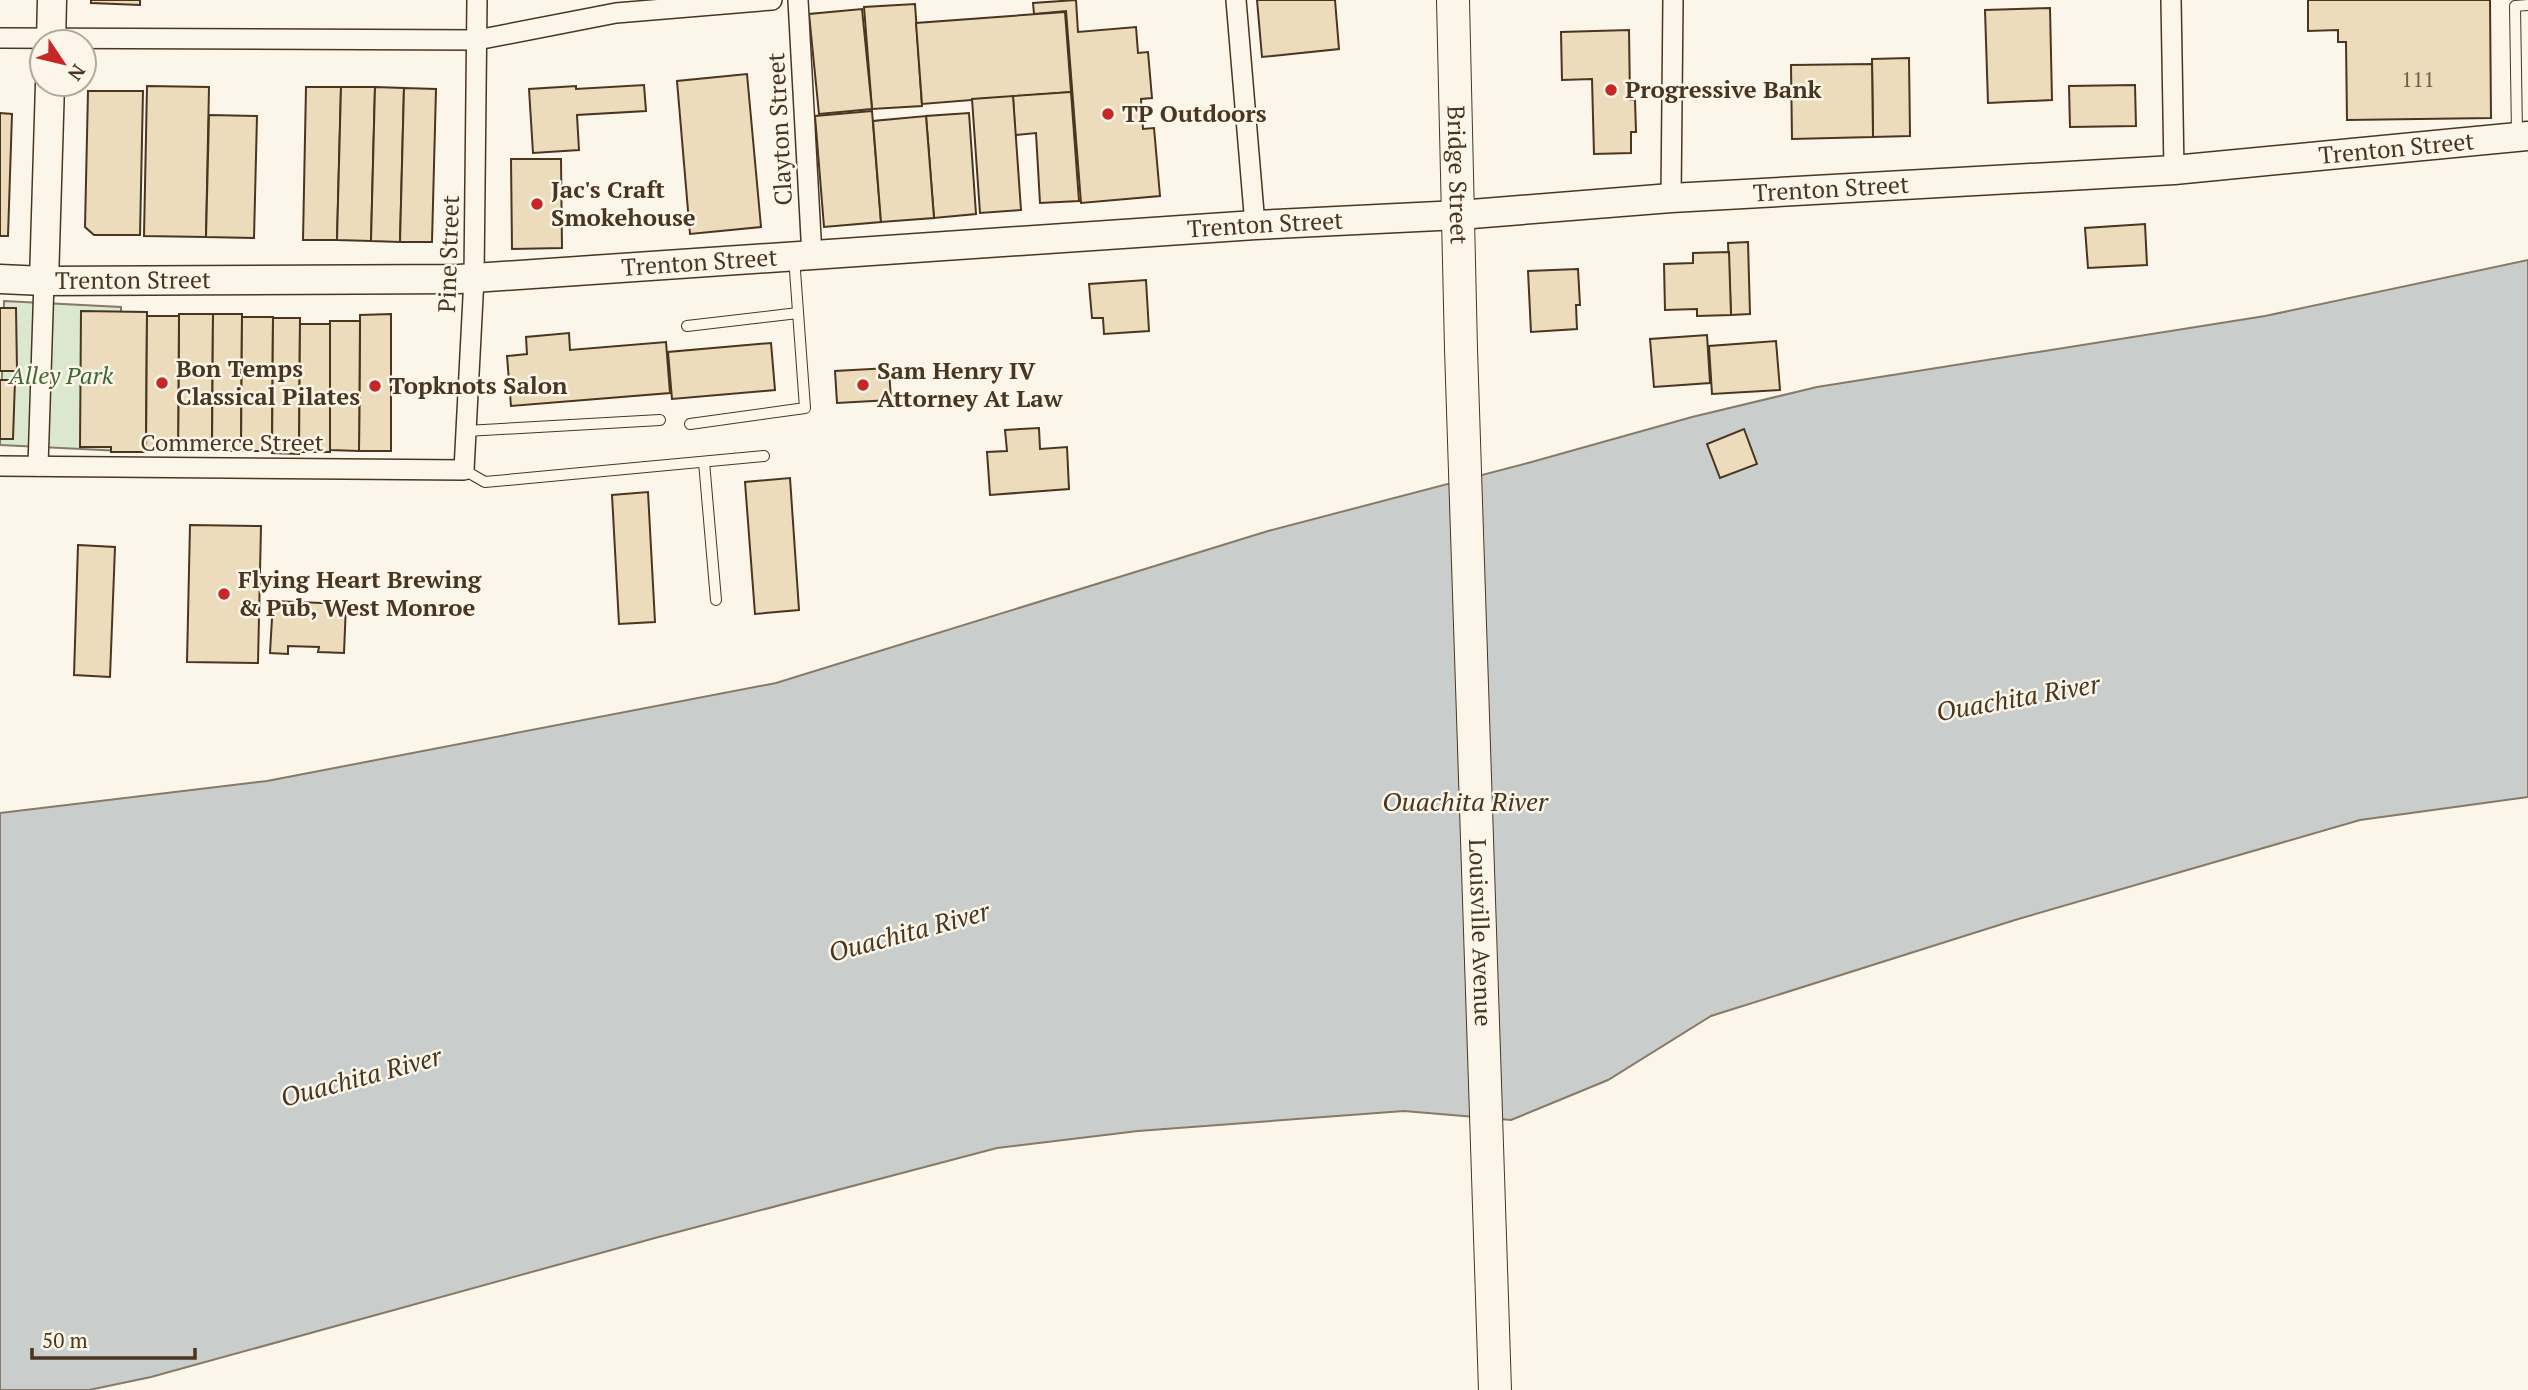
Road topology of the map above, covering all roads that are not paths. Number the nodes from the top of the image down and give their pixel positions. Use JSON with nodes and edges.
{"nodes":[{"id":1,"x":52,"y":0,"type":"edge"},
{"id":2,"x":477,"y":0,"type":"edge"},
{"id":3,"x":772,"y":0,"type":"edge"},
{"id":4,"x":798,"y":0,"type":"edge"},
{"id":5,"x":1236,"y":0,"type":"edge"},
{"id":6,"x":1453,"y":0,"type":"edge"},
{"id":7,"x":1673,"y":0,"type":"edge"},
{"id":8,"x":2171,"y":0,"type":"edge"},
{"id":9,"x":2528,"y":5,"type":"edge"},
{"id":10,"x":51,"y":28,"type":"edge"},
{"id":11,"x":0,"y":38,"type":"edge"},
{"id":12,"x":28,"y":40,"type":"edge"},
{"id":13,"x":477,"y":40,"type":"junction"},
{"id":14,"x":98,"y":41,"type":"edge"},
{"id":15,"x":50,"y":98,"type":"edge"},
{"id":16,"x":2523,"y":137,"type":"edge"},
{"id":17,"x":2174,"y":170,"type":"junction"},
{"id":18,"x":1671,"y":198,"type":"junction"},
{"id":19,"x":1459,"y":215,"type":"junction"},
{"id":20,"x":1255,"y":225,"type":"junction"},
{"id":21,"x":803,"y":256,"type":"junction"},
{"id":22,"x":474,"y":278,"type":"junction"},
{"id":23,"x":0,"y":279,"type":"edge"},
{"id":24,"x":44,"y":281,"type":"junction"},
{"id":25,"x":798,"y":313,"type":"junction"},
{"id":26,"x":687,"y":326,"type":"dead end"},
{"id":27,"x":1461,"y":349,"type":"joint"},
{"id":28,"x":660,"y":419,"type":"dead end"},
{"id":29,"x":690,"y":424,"type":"dead end"},
{"id":30,"x":466,"y":431,"type":"junction"},
{"id":31,"x":764,"y":456,"type":"dead end"},
{"id":32,"x":704,"y":462,"type":"junction"},
{"id":33,"x":0,"y":466,"type":"edge"},
{"id":34,"x":38,"y":466,"type":"junction"},
{"id":35,"x":464,"y":470,"type":"junction"},
{"id":36,"x":716,"y":600,"type":"dead end"},
{"id":37,"x":1495,"y":1390,"type":"edge"}],
"edges":[{"from":1,"to":10,"type":"street"},
{"from":2,"to":13,"type":"street","name":"Pine Street"},
{"from":3,"to":13,"type":"street"},
{"from":4,"to":21,"type":"street","name":"Clayton Street"},
{"from":5,"to":20,"type":"street"},
{"from":6,"to":19,"type":"main road","name":"Bridge Street"},
{"from":7,"to":18,"type":"street"},
{"from":8,"to":17,"type":"street"},
{"from":9,"to":16,"type":"lane"},
{"from":11,"to":12,"type":"street"},
{"from":13,"to":14,"type":"street"},
{"from":13,"to":22,"type":"street","name":"Pine Street"},
{"from":15,"to":24,"type":"street"},
{"from":16,"to":17,"type":"street","name":"Trenton Street"},
{"from":17,"to":18,"type":"street","name":"Trenton Street"},
{"from":18,"to":19,"type":"street","name":"Trenton Street"},
{"from":19,"to":20,"type":"street","name":"Trenton Street"},
{"from":19,"to":27,"type":"main road","name":"Bridge Street"},
{"from":20,"to":21,"type":"street","name":"Trenton Street"},
{"from":21,"to":22,"type":"street","name":"Trenton Street"},
{"from":21,"to":25,"type":"lane"},
{"from":22,"to":24,"type":"street","name":"Trenton Street"},
{"from":22,"to":30,"type":"street","name":"Pine Street"},
{"from":23,"to":24,"type":"street","name":"Trenton Street"},
{"from":24,"to":34,"type":"street"},
{"from":25,"to":26,"type":"lane"},
{"from":25,"to":29,"type":"lane"},
{"from":27,"to":37,"type":"main road","name":"Louisville Avenue"},
{"from":28,"to":30,"type":"lane"},
{"from":30,"to":35,"type":"street","name":"Pine Street"},
{"from":31,"to":32,"type":"lane"},
{"from":32,"to":35,"type":"lane"},
{"from":32,"to":36,"type":"lane"},
{"from":33,"to":34,"type":"street","name":"Commerce Street"},
{"from":34,"to":35,"type":"street","name":"Commerce Street"}]}
